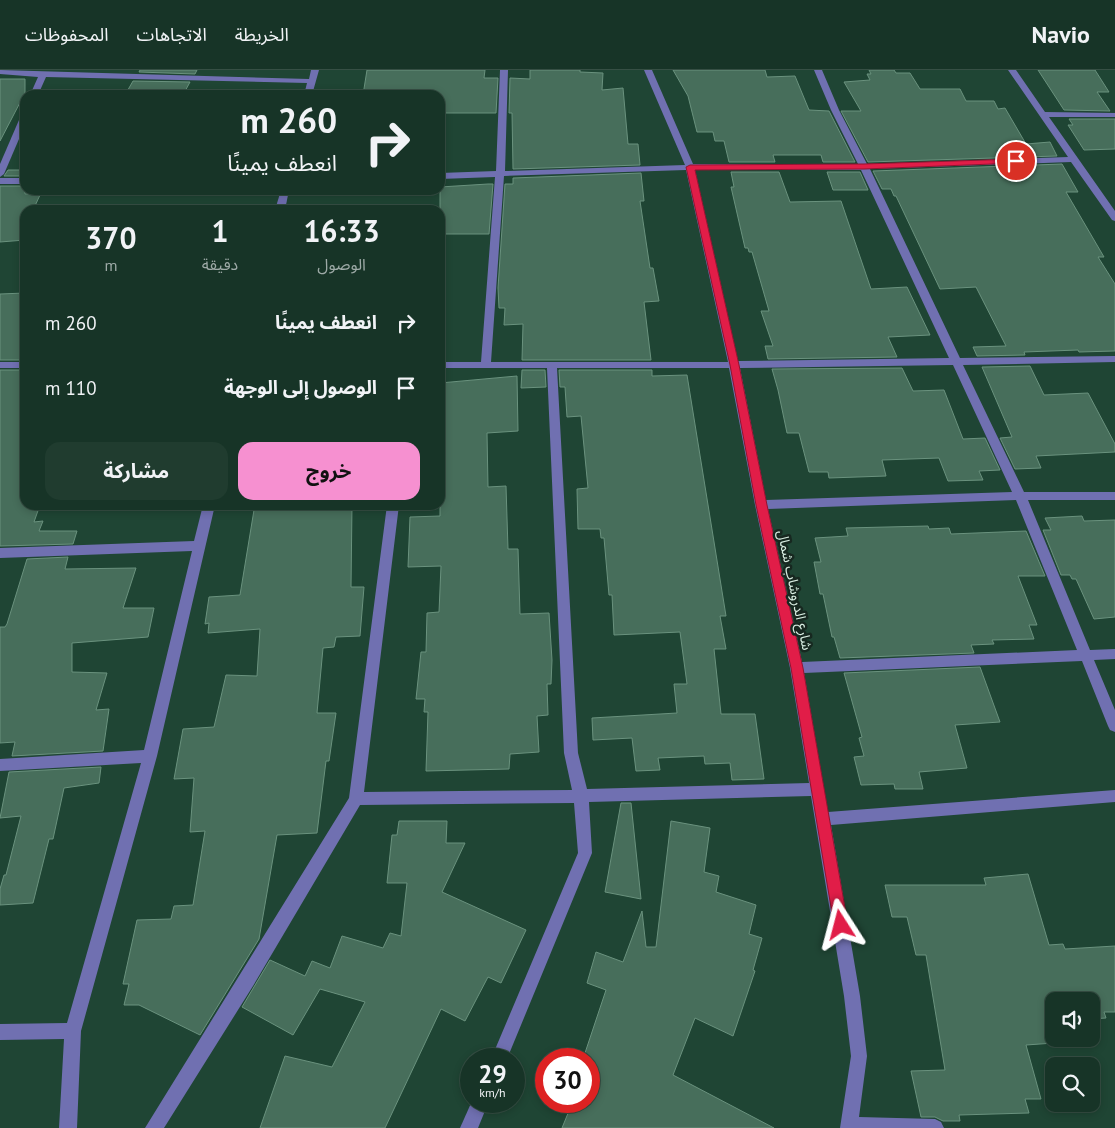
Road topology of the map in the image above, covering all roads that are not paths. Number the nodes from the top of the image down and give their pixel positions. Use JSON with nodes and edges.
{"nodes":[{"id":1,"x":315,"y":70,"type":"edge"},
{"id":2,"x":504,"y":70,"type":"edge"},
{"id":3,"x":648,"y":70,"type":"edge"},
{"id":4,"x":818,"y":70,"type":"edge"},
{"id":5,"x":1012,"y":70,"type":"edge"},
{"id":6,"x":0,"y":72,"type":"edge"},
{"id":7,"x":43,"y":72,"type":"edge"},
{"id":8,"x":312,"y":81,"type":"junction"},
{"id":9,"x":36,"y":90,"type":"edge"},
{"id":10,"x":309,"y":90,"type":"edge"},
{"id":11,"x":1042,"y":114,"type":"junction"},
{"id":12,"x":1115,"y":115,"type":"edge"},
{"id":13,"x":20,"y":127,"type":"edge"},
{"id":14,"x":1074,"y":159,"type":"junction"},
{"id":15,"x":690,"y":167,"type":"junction"},
{"id":16,"x":864,"y":167,"type":"junction"},
{"id":17,"x":0,"y":174,"type":"edge"},
{"id":18,"x":500,"y":175,"type":"junction"},
{"id":19,"x":445,"y":176,"type":"edge"},
{"id":20,"x":0,"y":181,"type":"edge"},
{"id":21,"x":20,"y":181,"type":"edge"},
{"id":22,"x":1115,"y":218,"type":"edge"},
{"id":23,"x":1115,"y":359,"type":"edge"},
{"id":24,"x":956,"y":361,"type":"junction"},
{"id":25,"x":486,"y":364,"type":"junction"},
{"id":26,"x":552,"y":364,"type":"junction"},
{"id":27,"x":0,"y":365,"type":"edge"},
{"id":28,"x":20,"y":365,"type":"edge"},
{"id":29,"x":445,"y":365,"type":"edge"},
{"id":30,"x":734,"y":365,"type":"junction"},
{"id":31,"x":1020,"y":496,"type":"junction"},
{"id":32,"x":1115,"y":496,"type":"edge"},
{"id":33,"x":761,"y":505,"type":"junction"},
{"id":34,"x":208,"y":510,"type":"edge"},
{"id":35,"x":392,"y":510,"type":"edge"},
{"id":36,"x":198,"y":546,"type":"junction"},
{"id":37,"x":0,"y":553,"type":"edge"},
{"id":38,"x":1115,"y":654,"type":"edge"},
{"id":39,"x":1086,"y":655,"type":"junction"},
{"id":40,"x":797,"y":668,"type":"junction"},
{"id":41,"x":1115,"y":726,"type":"edge"},
{"id":42,"x":150,"y":756,"type":"junction"},
{"id":43,"x":0,"y":765,"type":"edge"},
{"id":44,"x":817,"y":789,"type":"junction"},
{"id":45,"x":581,"y":796,"type":"junction"},
{"id":46,"x":1115,"y":796,"type":"edge"},
{"id":47,"x":356,"y":799,"type":"junction"},
{"id":48,"x":824,"y":818,"type":"junction"},
{"id":49,"x":72,"y":1030,"type":"junction"},
{"id":50,"x":0,"y":1032,"type":"edge"},
{"id":51,"x":504,"y":1048,"type":"edge"},
{"id":52,"x":476,"y":1113,"type":"edge"},
{"id":53,"x":850,"y":1127,"type":"edge"},
{"id":54,"x":68,"y":1128,"type":"edge"},
{"id":55,"x":154,"y":1128,"type":"edge"},
{"id":56,"x":469,"y":1128,"type":"edge"},
{"id":57,"x":935,"y":1128,"type":"edge"}],
"edges":[{"from":1,"to":8,"type":"street"},
{"from":2,"to":18,"type":"street"},
{"from":3,"to":15,"type":"street","name":"شارع الدروشاب شمال"},
{"from":4,"to":16,"type":"street"},
{"from":5,"to":11,"type":"street"},
{"from":6,"to":7,"type":"street"},
{"from":7,"to":8,"type":"street"},
{"from":7,"to":9,"type":"street"},
{"from":8,"to":10,"type":"street"},
{"from":11,"to":12,"type":"street"},
{"from":11,"to":14,"type":"street"},
{"from":13,"to":17,"type":"street"},
{"from":14,"to":16,"type":"street"},
{"from":14,"to":22,"type":"street"},
{"from":15,"to":16,"type":"street"},
{"from":15,"to":18,"type":"street"},
{"from":15,"to":30,"type":"street","name":"شارع الدروشاب شمال"},
{"from":16,"to":24,"type":"street"},
{"from":18,"to":19,"type":"street"},
{"from":18,"to":25,"type":"street"},
{"from":20,"to":21,"type":"street"},
{"from":23,"to":24,"type":"street"},
{"from":24,"to":30,"type":"street"},
{"from":24,"to":31,"type":"street"},
{"from":25,"to":26,"type":"street"},
{"from":25,"to":29,"type":"street"},
{"from":26,"to":30,"type":"street"},
{"from":26,"to":45,"type":"street"},
{"from":27,"to":28,"type":"street"},
{"from":30,"to":33,"type":"street","name":"شارع الدروشاب شمال"},
{"from":31,"to":32,"type":"street"},
{"from":31,"to":33,"type":"street"},
{"from":31,"to":39,"type":"street"},
{"from":33,"to":40,"type":"street","name":"شارع الدروشاب شمال"},
{"from":34,"to":36,"type":"street"},
{"from":35,"to":47,"type":"street"},
{"from":36,"to":37,"type":"street"},
{"from":36,"to":42,"type":"street"},
{"from":38,"to":39,"type":"street"},
{"from":39,"to":40,"type":"street"},
{"from":39,"to":41,"type":"street"},
{"from":40,"to":44,"type":"street","name":"شارع الدروشاب شمال"},
{"from":42,"to":43,"type":"street"},
{"from":42,"to":49,"type":"street"},
{"from":44,"to":45,"type":"street"},
{"from":44,"to":48,"type":"street","name":"شارع الدروشاب شمال"},
{"from":45,"to":47,"type":"street"},
{"from":45,"to":51,"type":"street"},
{"from":46,"to":48,"type":"street"},
{"from":47,"to":55,"type":"street"},
{"from":48,"to":53,"type":"street","name":"شارع الدروشاب شمال"},
{"from":49,"to":50,"type":"street"},
{"from":49,"to":54,"type":"street"},
{"from":52,"to":56,"type":"street"},
{"from":53,"to":57,"type":"street"}]}
